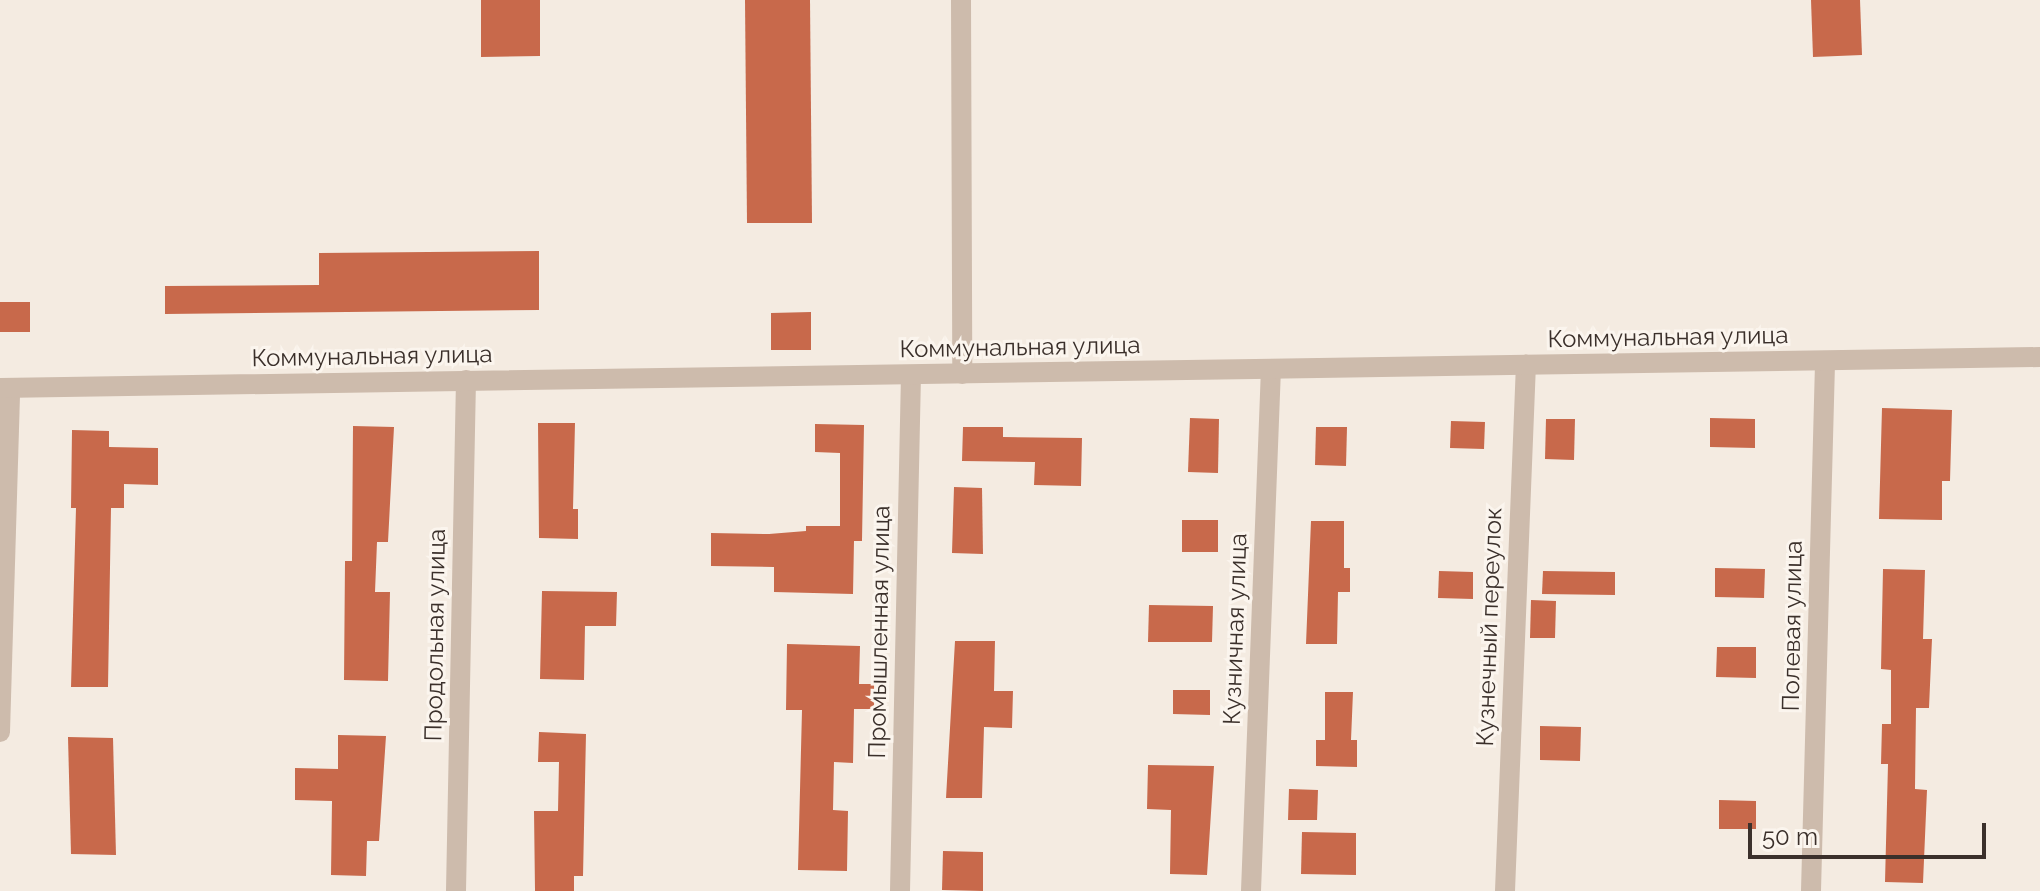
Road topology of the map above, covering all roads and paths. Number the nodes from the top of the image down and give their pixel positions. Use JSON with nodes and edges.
{"nodes":[{"id":1,"x":961,"y":0,"type":"edge"},
{"id":2,"x":2040,"y":357,"type":"edge"},
{"id":3,"x":1825,"y":362,"type":"junction"},
{"id":4,"x":1526,"y":364,"type":"junction"},
{"id":5,"x":1271,"y":369,"type":"junction"},
{"id":6,"x":962,"y":374,"type":"junction"},
{"id":7,"x":911,"y":375,"type":"junction"},
{"id":8,"x":466,"y":380,"type":"junction"},
{"id":9,"x":5,"y":388,"type":"edge"},
{"id":10,"x":0,"y":732,"type":"edge"},
{"id":11,"x":456,"y":891,"type":"edge"},
{"id":12,"x":900,"y":891,"type":"edge"},
{"id":13,"x":1251,"y":891,"type":"edge"},
{"id":14,"x":1505,"y":891,"type":"edge"},
{"id":15,"x":1811,"y":891,"type":"edge"}],
"edges":[{"from":1,"to":6,"type":"street"},
{"from":2,"to":3,"type":"street","name":"Коммунальная улица"},
{"from":3,"to":4,"type":"street","name":"Коммунальная улица"},
{"from":3,"to":15,"type":"street","name":"Полевая улица"},
{"from":4,"to":5,"type":"street","name":"Коммунальная улица"},
{"from":4,"to":14,"type":"street","name":"Кузнечный переулок"},
{"from":5,"to":6,"type":"street","name":"Коммунальная улица"},
{"from":5,"to":13,"type":"street","name":"Кузничная улица"},
{"from":6,"to":7,"type":"street","name":"Коммунальная улица"},
{"from":7,"to":8,"type":"street","name":"Коммунальная улица"},
{"from":7,"to":12,"type":"street","name":"Промышленная улица"},
{"from":8,"to":9,"type":"street","name":"Коммунальная улица"},
{"from":8,"to":11,"type":"street","name":"Продольная улица"},
{"from":9,"to":10,"type":"street"}]}
